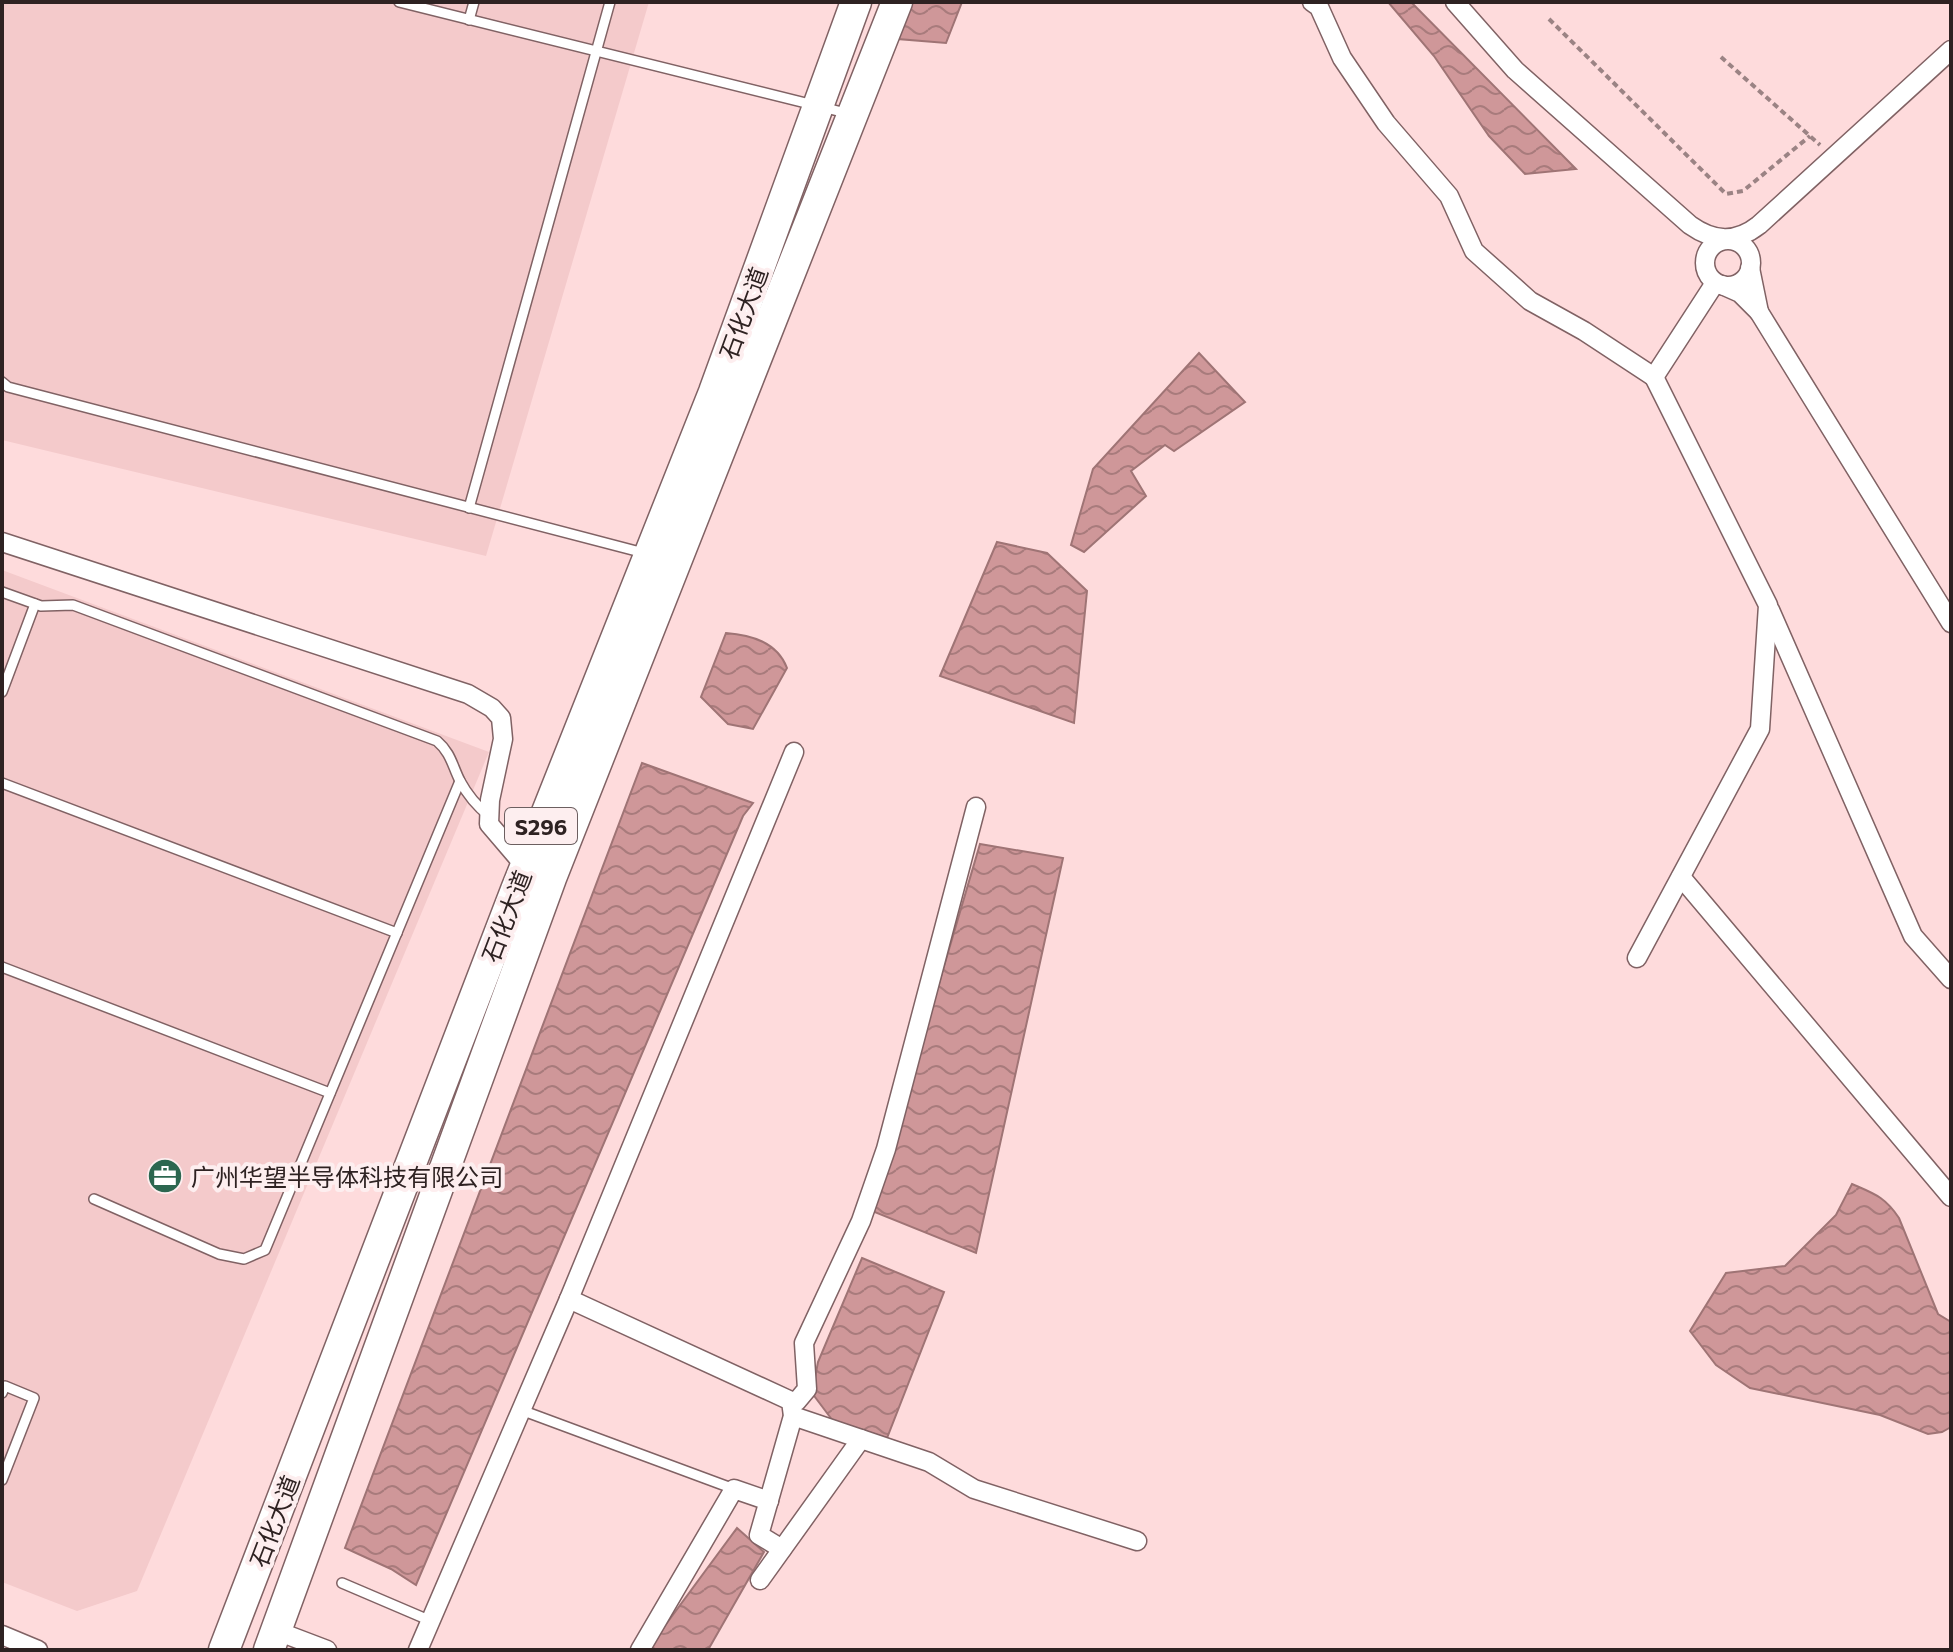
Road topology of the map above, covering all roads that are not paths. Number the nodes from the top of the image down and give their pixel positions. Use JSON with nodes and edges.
{"nodes":[{"id":1,"x":399,"y":2,"type":"edge"},
{"id":2,"x":474,"y":2,"type":"edge"},
{"id":3,"x":610,"y":2,"type":"edge"},
{"id":4,"x":856,"y":2,"type":"edge"},
{"id":5,"x":897,"y":2,"type":"edge"},
{"id":6,"x":1312,"y":2,"type":"edge"},
{"id":7,"x":1455,"y":2,"type":"edge"},
{"id":8,"x":469,"y":20,"type":"junction"},
{"id":9,"x":1951,"y":50,"type":"edge"},
{"id":10,"x":596,"y":52,"type":"junction"},
{"id":11,"x":818,"y":106,"type":"junction"},
{"id":12,"x":853,"y":114,"type":"junction"},
{"id":13,"x":1690,"y":225,"type":"junction"},
{"id":14,"x":1759,"y":225,"type":"junction"},
{"id":15,"x":1731,"y":240,"type":"junction"},
{"id":16,"x":1705,"y":264,"type":"junction"},
{"id":17,"x":1750,"y":265,"type":"junction"},
{"id":18,"x":1719,"y":284,"type":"junction"},
{"id":19,"x":1759,"y":312,"type":"junction"},
{"id":20,"x":1654,"y":377,"type":"junction"},
{"id":21,"x":2,"y":382,"type":"edge"},
{"id":22,"x":469,"y":508,"type":"junction"},
{"id":23,"x":2,"y":542,"type":"edge"},
{"id":24,"x":650,"y":555,"type":"junction"},
{"id":25,"x":2,"y":592,"type":"edge"},
{"id":26,"x":35,"y":604,"type":"junction"},
{"id":27,"x":1768,"y":605,"type":"junction"},
{"id":28,"x":1951,"y":623,"type":"edge"},
{"id":29,"x":2,"y":692,"type":"edge"},
{"id":30,"x":794,"y":752,"type":"dead end"},
{"id":31,"x":460,"y":781,"type":"junction"},
{"id":32,"x":2,"y":783,"type":"edge"},
{"id":33,"x":976,"y":807,"type":"dead end"},
{"id":34,"x":489,"y":816,"type":"junction"},
{"id":35,"x":538,"y":872,"type":"junction"},
{"id":36,"x":1681,"y":877,"type":"junction"},
{"id":37,"x":397,"y":933,"type":"junction"},
{"id":38,"x":1637,"y":958,"type":"dead end"},
{"id":39,"x":2,"y":967,"type":"edge"},
{"id":40,"x":1951,"y":979,"type":"edge"},
{"id":41,"x":330,"y":1093,"type":"junction"},
{"id":42,"x":1951,"y":1197,"type":"edge"},
{"id":43,"x":94,"y":1199,"type":"dead end"},
{"id":44,"x":569,"y":1299,"type":"junction"},
{"id":45,"x":2,"y":1393,"type":"edge"},
{"id":46,"x":792,"y":1409,"type":"junction"},
{"id":47,"x":521,"y":1410,"type":"junction"},
{"id":48,"x":861,"y":1439,"type":"junction"},
{"id":49,"x":2,"y":1480,"type":"edge"},
{"id":50,"x":734,"y":1489,"type":"junction"},
{"id":51,"x":769,"y":1501,"type":"junction"},
{"id":52,"x":1137,"y":1541,"type":"dead end"},
{"id":53,"x":782,"y":1549,"type":"junction"},
{"id":54,"x":760,"y":1580,"type":"dead end"},
{"id":55,"x":342,"y":1583,"type":"dead end"},
{"id":56,"x":431,"y":1621,"type":"junction"},
{"id":57,"x":2,"y":1635,"type":"edge"},
{"id":58,"x":273,"y":1640,"type":"edge"},
{"id":59,"x":38,"y":1650,"type":"edge"},
{"id":60,"x":224,"y":1650,"type":"edge"},
{"id":61,"x":327,"y":1650,"type":"edge"},
{"id":62,"x":418,"y":1650,"type":"edge"},
{"id":63,"x":640,"y":1650,"type":"edge"}],
"edges":[{"from":1,"to":8,"type":"lane"},
{"from":2,"to":8,"type":"lane"},
{"from":3,"to":10,"type":"lane"},
{"from":4,"to":11,"type":"main road","name":"石化大道","number":"S296"},
{"from":5,"to":12,"type":"main road","name":"石化大道","number":"S296"},
{"from":6,"to":20,"type":"street"},
{"from":7,"to":13,"type":"street"},
{"from":8,"to":10,"type":"lane"},
{"from":9,"to":14,"type":"street"},
{"from":10,"to":11,"type":"lane"},
{"from":10,"to":22,"type":"lane"},
{"from":11,"to":12,"type":"lane"},
{"from":11,"to":24,"type":"main road","name":"石化大道","number":"S296"},
{"from":12,"to":35,"type":"main road","name":"石化大道","number":"S296"},
{"from":13,"to":15,"type":"street"},
{"from":13,"to":16,"type":"street"},
{"from":14,"to":15,"type":"street"},
{"from":14,"to":17,"type":"street"},
{"from":15,"to":16,"type":"street"},
{"from":15,"to":17,"type":"street"},
{"from":16,"to":18,"type":"street"},
{"from":17,"to":18,"type":"street"},
{"from":17,"to":19,"type":"street"},
{"from":18,"to":19,"type":"street"},
{"from":18,"to":20,"type":"street"},
{"from":19,"to":28,"type":"street"},
{"from":20,"to":27,"type":"street"},
{"from":21,"to":22,"type":"lane"},
{"from":22,"to":24,"type":"lane"},
{"from":23,"to":34,"type":"street"},
{"from":24,"to":35,"type":"main road","name":"石化大道","number":"S296"},
{"from":25,"to":26,"type":"lane"},
{"from":26,"to":29,"type":"lane"},
{"from":26,"to":31,"type":"lane"},
{"from":27,"to":36,"type":"street"},
{"from":27,"to":40,"type":"street"},
{"from":30,"to":44,"type":"street"},
{"from":31,"to":34,"type":"lane"},
{"from":31,"to":37,"type":"lane"},
{"from":32,"to":37,"type":"lane"},
{"from":33,"to":46,"type":"street"},
{"from":34,"to":35,"type":"street"},
{"from":35,"to":58,"type":"main road","name":"石化大道","number":"S296"},
{"from":35,"to":60,"type":"main road","name":"石化大道","number":"S296"},
{"from":36,"to":38,"type":"street"},
{"from":36,"to":42,"type":"street"},
{"from":37,"to":41,"type":"lane"},
{"from":39,"to":41,"type":"lane"},
{"from":41,"to":43,"type":"lane"},
{"from":44,"to":46,"type":"street"},
{"from":44,"to":47,"type":"street"},
{"from":45,"to":49,"type":"lane"},
{"from":46,"to":48,"type":"street"},
{"from":46,"to":51,"type":"street"},
{"from":47,"to":50,"type":"lane"},
{"from":47,"to":56,"type":"street"},
{"from":48,"to":52,"type":"street"},
{"from":48,"to":53,"type":"street"},
{"from":50,"to":51,"type":"street"},
{"from":50,"to":63,"type":"street"},
{"from":51,"to":53,"type":"street"},
{"from":53,"to":54,"type":"street"},
{"from":55,"to":56,"type":"lane"},
{"from":56,"to":62,"type":"street"},
{"from":57,"to":59,"type":"street"},
{"from":58,"to":61,"type":"street"}]}
